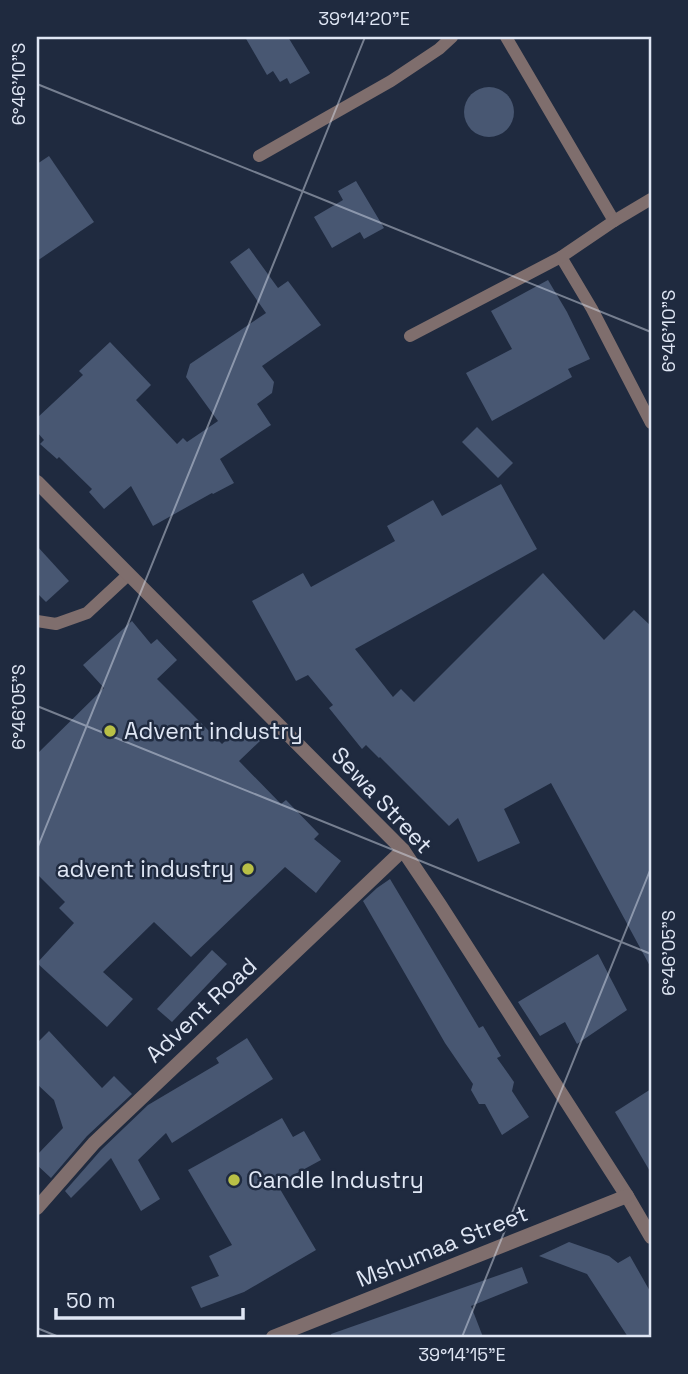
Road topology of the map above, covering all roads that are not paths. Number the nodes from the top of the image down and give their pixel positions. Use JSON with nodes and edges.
{"nodes":[{"id":1,"x":452,"y":37,"type":"edge"},
{"id":2,"x":506,"y":37,"type":"edge"},
{"id":3,"x":259,"y":156,"type":"dead end"},
{"id":4,"x":651,"y":199,"type":"edge"},
{"id":5,"x":614,"y":221,"type":"junction"},
{"id":6,"x":561,"y":257,"type":"junction"},
{"id":7,"x":410,"y":336,"type":"dead end"},
{"id":8,"x":651,"y":423,"type":"edge"},
{"id":9,"x":37,"y":482,"type":"edge"},
{"id":10,"x":129,"y":574,"type":"junction"},
{"id":11,"x":37,"y":621,"type":"edge"},
{"id":12,"x":403,"y":850,"type":"junction"},
{"id":13,"x":627,"y":1196,"type":"junction"},
{"id":14,"x":37,"y":1208,"type":"edge"},
{"id":15,"x":651,"y":1237,"type":"edge"},
{"id":16,"x":273,"y":1337,"type":"edge"}],
"edges":[{"from":1,"to":3,"type":"lane"},
{"from":2,"to":5,"type":"lane"},
{"from":4,"to":5,"type":"lane"},
{"from":5,"to":6,"type":"lane"},
{"from":6,"to":7,"type":"lane"},
{"from":6,"to":8,"type":"lane"},
{"from":9,"to":10,"type":"street","name":"Sewa Street"},
{"from":10,"to":11,"type":"lane"},
{"from":10,"to":12,"type":"street","name":"Sewa Street"},
{"from":12,"to":13,"type":"street","name":"Sewa Street"},
{"from":12,"to":14,"type":"street","name":"Advent Road"},
{"from":13,"to":15,"type":"street","name":"Sewa Street"},
{"from":13,"to":16,"type":"street","name":"Mshumaa Street"}]}
